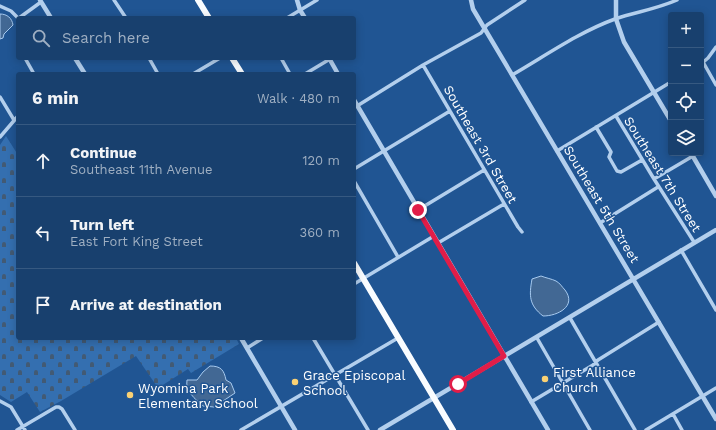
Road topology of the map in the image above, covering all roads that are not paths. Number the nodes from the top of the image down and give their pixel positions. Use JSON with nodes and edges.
{"nodes":[{"id":1,"x":114,"y":0,"type":"edge"},
{"id":2,"x":198,"y":0,"type":"edge"},
{"id":3,"x":297,"y":0,"type":"edge"},
{"id":4,"x":317,"y":0,"type":"edge"},
{"id":5,"x":472,"y":0,"type":"edge"},
{"id":6,"x":525,"y":0,"type":"edge"},
{"id":7,"x":616,"y":0,"type":"edge"},
{"id":8,"x":677,"y":0,"type":"edge"},
{"id":9,"x":40,"y":1,"type":"edge"},
{"id":10,"x":0,"y":6,"type":"edge"},
{"id":11,"x":300,"y":10,"type":"junction"},
{"id":12,"x":16,"y":16,"type":"edge"},
{"id":13,"x":21,"y":16,"type":"edge"},
{"id":14,"x":50,"y":16,"type":"edge"},
{"id":15,"x":125,"y":16,"type":"edge"},
{"id":16,"x":208,"y":16,"type":"edge"},
{"id":17,"x":290,"y":16,"type":"edge"},
{"id":18,"x":304,"y":16,"type":"edge"},
{"id":19,"x":616,"y":19,"type":"junction"},
{"id":20,"x":484,"y":28,"type":"junction"},
{"id":21,"x":716,"y":47,"type":"edge"},
{"id":22,"x":26,"y":60,"type":"edge"},
{"id":23,"x":76,"y":60,"type":"edge"},
{"id":24,"x":150,"y":60,"type":"edge"},
{"id":25,"x":217,"y":60,"type":"edge"},
{"id":26,"x":233,"y":60,"type":"edge"},
{"id":27,"x":281,"y":60,"type":"edge"},
{"id":28,"x":327,"y":60,"type":"edge"},
{"id":29,"x":330,"y":60,"type":"edge"},
{"id":30,"x":704,"y":61,"type":"edge"},
{"id":31,"x":423,"y":65,"type":"junction"},
{"id":32,"x":704,"y":66,"type":"edge"},
{"id":33,"x":33,"y":72,"type":"edge"},
{"id":34,"x":84,"y":72,"type":"edge"},
{"id":35,"x":157,"y":72,"type":"edge"},
{"id":36,"x":196,"y":72,"type":"edge"},
{"id":37,"x":241,"y":72,"type":"edge"},
{"id":38,"x":289,"y":72,"type":"edge"},
{"id":39,"x":308,"y":72,"type":"edge"},
{"id":40,"x":337,"y":72,"type":"edge"},
{"id":41,"x":512,"y":75,"type":"junction"},
{"id":42,"x":668,"y":84,"type":"edge"},
{"id":43,"x":716,"y":85,"type":"edge"},
{"id":44,"x":654,"y":92,"type":"junction"},
{"id":45,"x":0,"y":97,"type":"edge"},
{"id":46,"x":357,"y":106,"type":"joint"},
{"id":47,"x":450,"y":111,"type":"junction"},
{"id":48,"x":616,"y":116,"type":"junction"},
{"id":49,"x":14,"y":120,"type":"joint"},
{"id":50,"x":670,"y":120,"type":"edge"},
{"id":51,"x":596,"y":127,"type":"junction"},
{"id":52,"x":0,"y":137,"type":"edge"},
{"id":53,"x":383,"y":151,"type":"junction"},
{"id":54,"x":557,"y":151,"type":"junction"},
{"id":55,"x":689,"y":156,"type":"edge"},
{"id":56,"x":693,"y":156,"type":"edge"},
{"id":57,"x":642,"y":160,"type":"junction"},
{"id":58,"x":356,"y":168,"type":"edge"},
{"id":59,"x":484,"y":170,"type":"junction"},
{"id":60,"x":654,"y":179,"type":"junction"},
{"id":61,"x":356,"y":184,"type":"edge"},
{"id":62,"x":658,"y":187,"type":"junction"},
{"id":63,"x":716,"y":196,"type":"edge"},
{"id":64,"x":504,"y":204,"type":"junction"},
{"id":65,"x":418,"y":210,"type":"junction"},
{"id":66,"x":600,"y":223,"type":"junction"},
{"id":67,"x":716,"y":230,"type":"edge"},
{"id":68,"x":522,"y":232,"type":"dead end"},
{"id":69,"x":434,"y":236,"type":"junction"},
{"id":70,"x":694,"y":242,"type":"junction"},
{"id":71,"x":438,"y":243,"type":"junction"},
{"id":72,"x":681,"y":250,"type":"junction"},
{"id":73,"x":398,"y":257,"type":"junction"},
{"id":74,"x":356,"y":267,"type":"edge"},
{"id":75,"x":363,"y":279,"type":"junction"},
{"id":76,"x":633,"y":279,"type":"junction"},
{"id":77,"x":356,"y":283,"type":"edge"},
{"id":78,"x":716,"y":310,"type":"edge"},
{"id":79,"x":570,"y":318,"type":"junction"},
{"id":80,"x":659,"y":322,"type":"junction"},
{"id":81,"x":398,"y":338,"type":"junction"},
{"id":82,"x":537,"y":338,"type":"junction"},
{"id":83,"x":242,"y":340,"type":"edge"},
{"id":84,"x":260,"y":340,"type":"edge"},
{"id":85,"x":314,"y":340,"type":"edge"},
{"id":86,"x":247,"y":348,"type":"junction"},
{"id":87,"x":504,"y":356,"type":"junction"},
{"id":88,"x":595,"y":362,"type":"junction"},
{"id":89,"x":335,"y":375,"type":"junction"},
{"id":90,"x":563,"y":382,"type":"junction"},
{"id":91,"x":716,"y":388,"type":"edge"},
{"id":92,"x":702,"y":396,"type":"junction"},
{"id":93,"x":434,"y":399,"type":"junction"},
{"id":94,"x":0,"y":401,"type":"edge"},
{"id":95,"x":531,"y":402,"type":"junction"},
{"id":96,"x":282,"y":406,"type":"junction"},
{"id":97,"x":673,"y":414,"type":"junction"},
{"id":98,"x":716,"y":419,"type":"edge"},
{"id":99,"x":24,"y":428,"type":"edge"},
{"id":100,"x":17,"y":430,"type":"edge"},
{"id":101,"x":75,"y":430,"type":"edge"},
{"id":102,"x":241,"y":430,"type":"edge"},
{"id":103,"x":295,"y":430,"type":"edge"},
{"id":104,"x":368,"y":430,"type":"edge"},
{"id":105,"x":380,"y":430,"type":"edge"},
{"id":106,"x":452,"y":430,"type":"edge"},
{"id":107,"x":548,"y":430,"type":"edge"},
{"id":108,"x":590,"y":430,"type":"edge"},
{"id":109,"x":635,"y":430,"type":"edge"},
{"id":110,"x":646,"y":430,"type":"edge"},
{"id":111,"x":682,"y":430,"type":"edge"}],
"edges":[{"from":1,"to":15,"type":"street"},
{"from":2,"to":16,"type":"main road"},
{"from":3,"to":11,"type":"street"},
{"from":4,"to":11,"type":"street"},
{"from":5,"to":20,"type":"street","name":"Southeast 5th Street"},
{"from":6,"to":20,"type":"street"},
{"from":7,"to":19,"type":"street"},
{"from":8,"to":19,"type":"street"},
{"from":9,"to":13,"type":"street"},
{"from":9,"to":14,"type":"street"},
{"from":10,"to":12,"type":"street"},
{"from":11,"to":17,"type":"street"},
{"from":11,"to":18,"type":"street"},
{"from":19,"to":41,"type":"street"},
{"from":19,"to":44,"type":"street"},
{"from":20,"to":31,"type":"street"},
{"from":20,"to":41,"type":"street","name":"Southeast 5th Street"},
{"from":21,"to":30,"type":"street"},
{"from":22,"to":33,"type":"street"},
{"from":23,"to":34,"type":"street"},
{"from":24,"to":35,"type":"street"},
{"from":25,"to":36,"type":"street"},
{"from":26,"to":37,"type":"main road"},
{"from":27,"to":38,"type":"street"},
{"from":28,"to":39,"type":"street"},
{"from":29,"to":40,"type":"street"},
{"from":31,"to":46,"type":"street"},
{"from":31,"to":47,"type":"street","name":"Southeast 3rd Street"},
{"from":32,"to":43,"type":"street"},
{"from":41,"to":54,"type":"street","name":"Southeast 5th Street"},
{"from":42,"to":44,"type":"street"},
{"from":44,"to":48,"type":"street"},
{"from":44,"to":50,"type":"street"},
{"from":45,"to":49,"type":"street"},
{"from":46,"to":53,"type":"street"},
{"from":47,"to":53,"type":"street"},
{"from":47,"to":59,"type":"street","name":"Southeast 3rd Street"},
{"from":48,"to":51,"type":"street"},
{"from":48,"to":57,"type":"street","name":"Southeast 7th Street"},
{"from":49,"to":52,"type":"street"},
{"from":51,"to":54,"type":"street"},
{"from":51,"to":57,"type":"street"},
{"from":53,"to":58,"type":"street"},
{"from":53,"to":65,"type":"street"},
{"from":54,"to":66,"type":"street","name":"Southeast 5th Street"},
{"from":55,"to":60,"type":"street"},
{"from":56,"to":63,"type":"street"},
{"from":57,"to":60,"type":"street","name":"Southeast 7th Street"},
{"from":59,"to":64,"type":"street","name":"Southeast 3rd Street"},
{"from":59,"to":65,"type":"street"},
{"from":60,"to":62,"type":"street","name":"Southeast 7th Street"},
{"from":61,"to":73,"type":"street"},
{"from":62,"to":66,"type":"street"},
{"from":62,"to":70,"type":"street","name":"Southeast 7th Street"},
{"from":64,"to":68,"type":"street","name":"Southeast 3rd Street"},
{"from":64,"to":71,"type":"street"},
{"from":65,"to":69,"type":"street"},
{"from":66,"to":76,"type":"street","name":"Southeast 5th Street"},
{"from":67,"to":70,"type":"street"},
{"from":69,"to":71,"type":"street"},
{"from":69,"to":73,"type":"street"},
{"from":70,"to":72,"type":"street"},
{"from":71,"to":87,"type":"street"},
{"from":72,"to":76,"type":"street"},
{"from":72,"to":78,"type":"street"},
{"from":73,"to":75,"type":"street"},
{"from":74,"to":75,"type":"main road"},
{"from":75,"to":77,"type":"street"},
{"from":75,"to":81,"type":"main road"},
{"from":76,"to":79,"type":"street"},
{"from":76,"to":80,"type":"street","name":"Southeast 5th Street"},
{"from":79,"to":82,"type":"street"},
{"from":79,"to":88,"type":"street"},
{"from":80,"to":88,"type":"street"},
{"from":80,"to":92,"type":"street","name":"Southeast 5th Street"},
{"from":81,"to":89,"type":"street"},
{"from":81,"to":93,"type":"main road"},
{"from":82,"to":87,"type":"street"},
{"from":82,"to":90,"type":"street"},
{"from":83,"to":86,"type":"street"},
{"from":84,"to":86,"type":"street"},
{"from":85,"to":89,"type":"street"},
{"from":86,"to":96,"type":"street"},
{"from":87,"to":93,"type":"street"},
{"from":87,"to":95,"type":"street"},
{"from":88,"to":90,"type":"street"},
{"from":88,"to":109,"type":"street"},
{"from":89,"to":96,"type":"street"},
{"from":89,"to":104,"type":"street"},
{"from":90,"to":95,"type":"street"},
{"from":90,"to":108,"type":"street"},
{"from":91,"to":92,"type":"street"},
{"from":92,"to":97,"type":"street"},
{"from":92,"to":98,"type":"street","name":"Southeast 5th Street"},
{"from":93,"to":105,"type":"street"},
{"from":93,"to":106,"type":"main road"},
{"from":94,"to":99,"type":"street"},
{"from":95,"to":107,"type":"street"},
{"from":96,"to":102,"type":"street"},
{"from":96,"to":103,"type":"street"},
{"from":97,"to":110,"type":"street"},
{"from":97,"to":111,"type":"street"},
{"from":99,"to":100,"type":"street"},
{"from":99,"to":101,"type":"street"}]}
